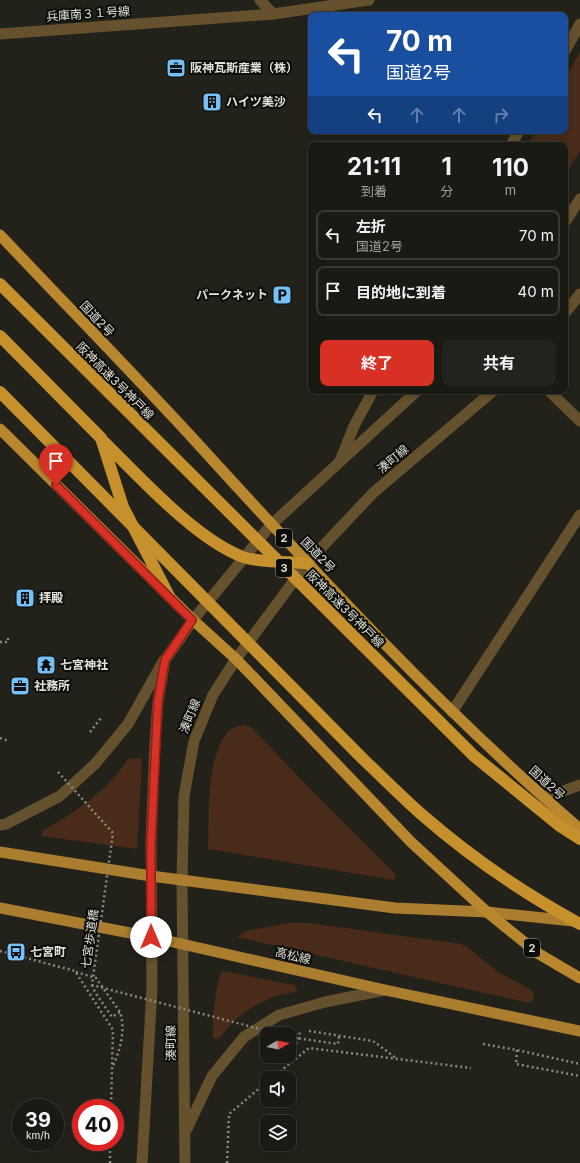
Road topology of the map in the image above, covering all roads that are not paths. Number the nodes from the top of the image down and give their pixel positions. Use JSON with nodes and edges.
{"nodes":[{"id":1,"x":260,"y":0,"type":"edge"},
{"id":2,"x":369,"y":0,"type":"edge"},
{"id":3,"x":273,"y":14,"type":"junction"},
{"id":4,"x":580,"y":24,"type":"edge"},
{"id":5,"x":0,"y":34,"type":"edge"},
{"id":6,"x":568,"y":46,"type":"edge"},
{"id":7,"x":580,"y":199,"type":"edge"},
{"id":8,"x":568,"y":217,"type":"edge"},
{"id":9,"x":0,"y":235,"type":"edge"},
{"id":10,"x":0,"y":284,"type":"edge"},
{"id":11,"x":580,"y":294,"type":"edge"},
{"id":12,"x":568,"y":309,"type":"edge"},
{"id":13,"x":0,"y":336,"type":"edge"},
{"id":14,"x":0,"y":392,"type":"edge"},
{"id":15,"x":371,"y":394,"type":"edge"},
{"id":16,"x":414,"y":394,"type":"edge"},
{"id":17,"x":489,"y":394,"type":"edge"},
{"id":18,"x":552,"y":394,"type":"edge"},
{"id":19,"x":580,"y":421,"type":"edge"},
{"id":20,"x":0,"y":429,"type":"edge"},
{"id":21,"x":100,"y":438,"type":"junction"},
{"id":22,"x":340,"y":461,"type":"junction"},
{"id":23,"x":580,"y":515,"type":"edge"},
{"id":24,"x":271,"y":525,"type":"junction"},
{"id":25,"x":244,"y":557,"type":"junction"},
{"id":26,"x":308,"y":563,"type":"junction"},
{"id":27,"x":169,"y":596,"type":"junction"},
{"id":28,"x":192,"y":620,"type":"junction"},
{"id":29,"x":236,"y":659,"type":"junction"},
{"id":30,"x":165,"y":660,"type":"junction"},
{"id":31,"x":452,"y":712,"type":"junction"},
{"id":32,"x":580,"y":785,"type":"edge"},
{"id":33,"x":544,"y":798,"type":"junction"},
{"id":34,"x":0,"y":825,"type":"edge"},
{"id":35,"x":580,"y":829,"type":"edge"},
{"id":36,"x":580,"y":839,"type":"edge"},
{"id":37,"x":0,"y":852,"type":"edge"},
{"id":38,"x":151,"y":876,"type":"junction"},
{"id":39,"x":182,"y":880,"type":"junction"},
{"id":40,"x":0,"y":908,"type":"edge"},
{"id":41,"x":487,"y":912,"type":"junction"},
{"id":42,"x":580,"y":923,"type":"edge"},
{"id":43,"x":151,"y":937,"type":"junction"},
{"id":44,"x":183,"y":944,"type":"junction"},
{"id":45,"x":580,"y":978,"type":"edge"},
{"id":46,"x":385,"y":990,"type":"junction"},
{"id":47,"x":580,"y":1031,"type":"edge"},
{"id":48,"x":185,"y":1133,"type":"junction"},
{"id":49,"x":142,"y":1163,"type":"edge"},
{"id":50,"x":185,"y":1163,"type":"edge"}],
"edges":[{"from":1,"to":3,"type":"street"},
{"from":2,"to":3,"type":"street","name":"兵庫南３１号線"},
{"from":3,"to":5,"type":"street","name":"兵庫南３１号線"},
{"from":4,"to":6,"type":"street"},
{"from":7,"to":8,"type":"street"},
{"from":9,"to":24,"type":"highway","name":"国道2号","number":"2"},
{"from":10,"to":36,"type":"highway","name":"阪神高速3号神戸線","number":"3","bridge":true},
{"from":11,"to":12,"type":"street"},
{"from":13,"to":21,"type":"highway"},
{"from":14,"to":42,"type":"highway","bridge":true},
{"from":15,"to":22,"type":"street"},
{"from":16,"to":22,"type":"street","name":"湊町線"},
{"from":17,"to":26,"type":"street","name":"湊町線"},
{"from":18,"to":19,"type":"street"},
{"from":20,"to":27,"type":"highway","number":"2"},
{"from":21,"to":25,"type":"highway"},
{"from":21,"to":27,"type":"highway"},
{"from":22,"to":24,"type":"street","name":"湊町線"},
{"from":23,"to":31,"type":"street"},
{"from":24,"to":25,"type":"street","name":"湊町線"},
{"from":24,"to":26,"type":"highway","name":"国道2号","number":"2"},
{"from":25,"to":26,"type":"highway"},
{"from":25,"to":28,"type":"street","name":"湊町線"},
{"from":26,"to":29,"type":"street","name":"湊町線"},
{"from":26,"to":31,"type":"highway","name":"国道2号","number":"2"},
{"from":27,"to":28,"type":"highway","number":"2"},
{"from":28,"to":29,"type":"highway","number":"2"},
{"from":28,"to":30,"type":"street","name":"湊町線"},
{"from":29,"to":39,"type":"street","name":"湊町線"},
{"from":29,"to":41,"type":"highway","number":"2"},
{"from":30,"to":34,"type":"street"},
{"from":30,"to":38,"type":"street","name":"湊町線"},
{"from":31,"to":33,"type":"highway","name":"国道2号","number":"2"},
{"from":32,"to":33,"type":"street"},
{"from":33,"to":35,"type":"highway","name":"国道2号","number":"2"},
{"from":37,"to":38,"type":"main road"},
{"from":38,"to":39,"type":"main road"},
{"from":38,"to":43,"type":"street","name":"湊町線"},
{"from":39,"to":41,"type":"main road"},
{"from":39,"to":44,"type":"street","name":"湊町線"},
{"from":40,"to":43,"type":"main road","name":"高松線"},
{"from":41,"to":42,"type":"main road"},
{"from":41,"to":45,"type":"highway","number":"2"},
{"from":43,"to":44,"type":"main road","name":"高松線"},
{"from":43,"to":49,"type":"street","name":"湊町線"},
{"from":44,"to":46,"type":"main road","name":"高松線"},
{"from":44,"to":48,"type":"street","name":"湊町線"},
{"from":46,"to":47,"type":"main road","name":"高松線"},
{"from":46,"to":48,"type":"street"},
{"from":48,"to":50,"type":"street","name":"湊町線"}]}
